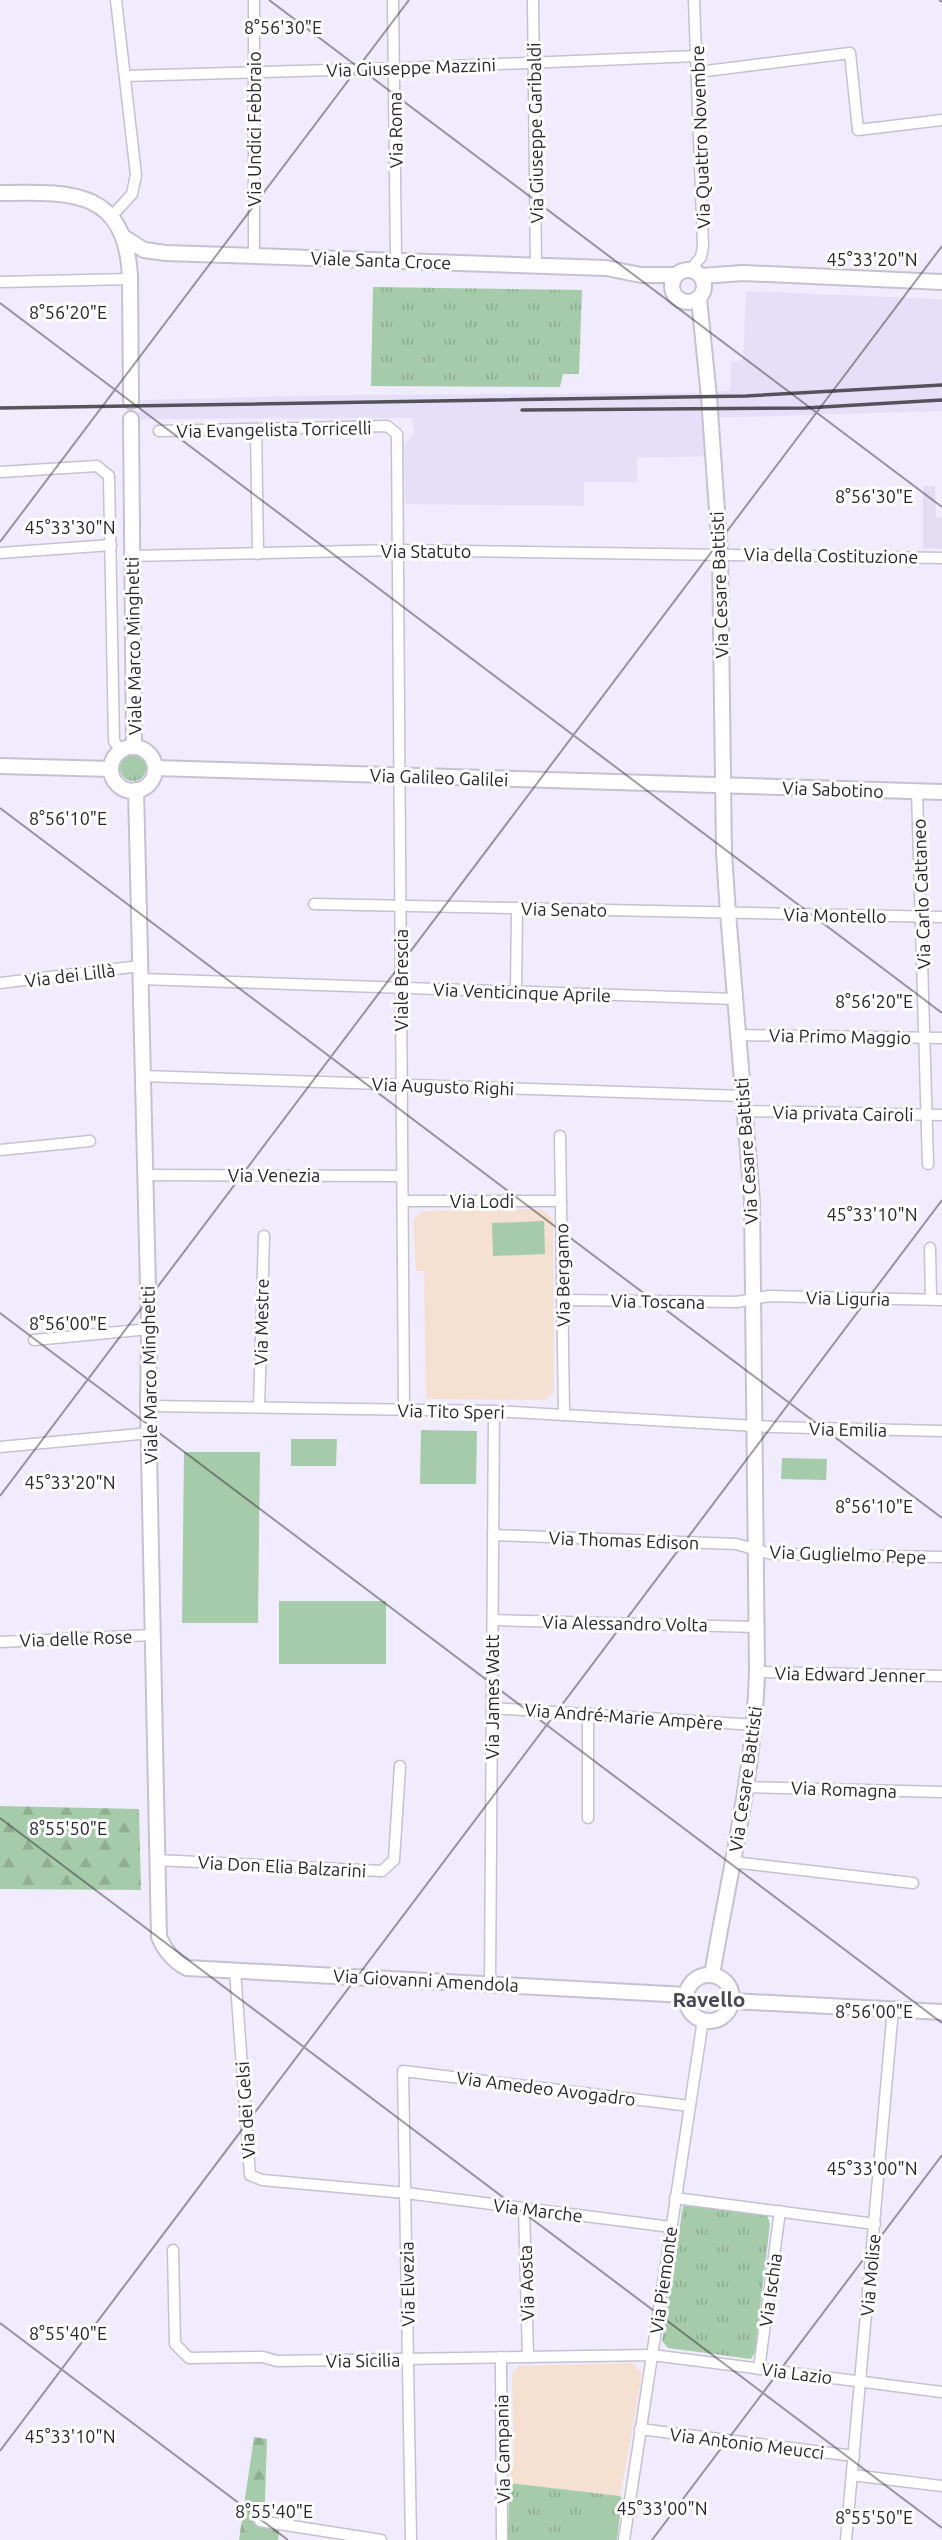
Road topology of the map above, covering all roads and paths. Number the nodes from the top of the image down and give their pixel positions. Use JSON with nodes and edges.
{"nodes":[{"id":1,"x":117,"y":0,"type":"edge"},
{"id":2,"x":254,"y":0,"type":"edge"},
{"id":3,"x":393,"y":0,"type":"edge"},
{"id":4,"x":533,"y":0,"type":"edge"},
{"id":5,"x":694,"y":0,"type":"edge"},
{"id":6,"x":697,"y":56,"type":"junction"},
{"id":7,"x":534,"y":63,"type":"junction"},
{"id":8,"x":394,"y":68,"type":"junction"},
{"id":9,"x":255,"y":72,"type":"junction"},
{"id":10,"x":698,"y":72,"type":"junction"},
{"id":11,"x":125,"y":76,"type":"junction"},
{"id":12,"x":942,"y":120,"type":"edge"},
{"id":13,"x":0,"y":193,"type":"edge"},
{"id":14,"x":111,"y":217,"type":"junction"},
{"id":15,"x":125,"y":238,"type":"junction"},
{"id":16,"x":254,"y":257,"type":"junction"},
{"id":17,"x":396,"y":261,"type":"junction"},
{"id":18,"x":536,"y":265,"type":"junction"},
{"id":19,"x":743,"y":273,"type":"junction"},
{"id":20,"x":689,"y":274,"type":"junction"},
{"id":21,"x":641,"y":275,"type":"junction"},
{"id":22,"x":130,"y":279,"type":"junction"},
{"id":23,"x":0,"y":282,"type":"edge"},
{"id":24,"x":942,"y":282,"type":"edge"},
{"id":25,"x":672,"y":292,"type":"junction"},
{"id":26,"x":695,"y":299,"type":"junction"},
{"id":27,"x":131,"y":401,"type":"dead end"},
{"id":28,"x":131,"y":419,"type":"dead end"},
{"id":29,"x":256,"y":429,"type":"junction"},
{"id":30,"x":159,"y":431,"type":"dead end"},
{"id":31,"x":0,"y":472,"type":"edge"},
{"id":32,"x":111,"y":545,"type":"junction"},
{"id":33,"x":396,"y":550,"type":"junction"},
{"id":34,"x":720,"y":553,"type":"junction"},
{"id":35,"x":0,"y":554,"type":"edge"},
{"id":36,"x":258,"y":554,"type":"junction"},
{"id":37,"x":131,"y":556,"type":"junction"},
{"id":38,"x":942,"y":558,"type":"edge"},
{"id":39,"x":128,"y":749,"type":"junction"},
{"id":40,"x":0,"y":766,"type":"edge"},
{"id":41,"x":155,"y":768,"type":"junction"},
{"id":42,"x":111,"y":769,"type":"junction"},
{"id":43,"x":399,"y":775,"type":"junction"},
{"id":44,"x":723,"y":786,"type":"junction"},
{"id":45,"x":136,"y":790,"type":"junction"},
{"id":46,"x":917,"y":791,"type":"junction"},
{"id":47,"x":942,"y":792,"type":"edge"},
{"id":48,"x":314,"y":904,"type":"dead end"},
{"id":49,"x":400,"y":906,"type":"junction"},
{"id":50,"x":517,"y":908,"type":"junction"},
{"id":51,"x":728,"y":912,"type":"junction"},
{"id":52,"x":922,"y":917,"type":"junction"},
{"id":53,"x":942,"y":917,"type":"edge"},
{"id":54,"x":140,"y":972,"type":"junction"},
{"id":55,"x":0,"y":983,"type":"edge"},
{"id":56,"x":401,"y":988,"type":"junction"},
{"id":57,"x":516,"y":992,"type":"junction"},
{"id":58,"x":735,"y":999,"type":"junction"},
{"id":59,"x":738,"y":1035,"type":"junction"},
{"id":60,"x":925,"y":1038,"type":"junction"},
{"id":61,"x":942,"y":1038,"type":"edge"},
{"id":62,"x":143,"y":1076,"type":"junction"},
{"id":63,"x":402,"y":1084,"type":"junction"},
{"id":64,"x":744,"y":1103,"type":"junction"},
{"id":65,"x":927,"y":1115,"type":"junction"},
{"id":66,"x":942,"y":1115,"type":"edge"},
{"id":67,"x":560,"y":1136,"type":"dead end"},
{"id":68,"x":90,"y":1141,"type":"dead end"},
{"id":69,"x":0,"y":1150,"type":"edge"},
{"id":70,"x":928,"y":1164,"type":"dead end"},
{"id":71,"x":145,"y":1175,"type":"junction"},
{"id":72,"x":402,"y":1176,"type":"junction"},
{"id":73,"x":561,"y":1200,"type":"junction"},
{"id":74,"x":402,"y":1201,"type":"junction"},
{"id":75,"x":264,"y":1236,"type":"dead end"},
{"id":76,"x":930,"y":1248,"type":"dead end"},
{"id":77,"x":753,"y":1299,"type":"junction"},
{"id":78,"x":937,"y":1299,"type":"edge"},
{"id":79,"x":562,"y":1300,"type":"junction"},
{"id":80,"x":149,"y":1329,"type":"junction"},
{"id":81,"x":34,"y":1340,"type":"dead end"},
{"id":82,"x":148,"y":1406,"type":"junction"},
{"id":83,"x":259,"y":1407,"type":"junction"},
{"id":84,"x":404,"y":1409,"type":"junction"},
{"id":85,"x":494,"y":1411,"type":"junction"},
{"id":86,"x":564,"y":1415,"type":"junction"},
{"id":87,"x":754,"y":1425,"type":"junction"},
{"id":88,"x":942,"y":1431,"type":"edge"},
{"id":89,"x":150,"y":1433,"type":"junction"},
{"id":90,"x":0,"y":1447,"type":"edge"},
{"id":91,"x":493,"y":1535,"type":"junction"},
{"id":92,"x":755,"y":1549,"type":"junction"},
{"id":93,"x":942,"y":1557,"type":"edge"},
{"id":94,"x":493,"y":1620,"type":"junction"},
{"id":95,"x":756,"y":1627,"type":"junction"},
{"id":96,"x":153,"y":1635,"type":"junction"},
{"id":97,"x":0,"y":1642,"type":"edge"},
{"id":98,"x":757,"y":1672,"type":"junction"},
{"id":99,"x":942,"y":1676,"type":"edge"},
{"id":100,"x":492,"y":1708,"type":"junction"},
{"id":101,"x":588,"y":1713,"type":"junction"},
{"id":102,"x":755,"y":1725,"type":"junction"},
{"id":103,"x":400,"y":1766,"type":"dead end"},
{"id":104,"x":747,"y":1787,"type":"junction"},
{"id":105,"x":942,"y":1792,"type":"edge"},
{"id":106,"x":588,"y":1818,"type":"dead end"},
{"id":107,"x":156,"y":1860,"type":"junction"},
{"id":108,"x":733,"y":1862,"type":"junction"},
{"id":109,"x":913,"y":1883,"type":"dead end"},
{"id":110,"x":171,"y":1956,"type":"joint"},
{"id":111,"x":235,"y":1971,"type":"junction"},
{"id":112,"x":712,"y":1975,"type":"junction"},
{"id":113,"x":490,"y":1983,"type":"junction"},
{"id":114,"x":686,"y":1995,"type":"junction"},
{"id":115,"x":732,"y":2001,"type":"junction"},
{"id":116,"x":893,"y":2010,"type":"junction"},
{"id":117,"x":942,"y":2012,"type":"edge"},
{"id":118,"x":703,"y":2021,"type":"junction"},
{"id":119,"x":403,"y":2071,"type":"joint"},
{"id":120,"x":690,"y":2106,"type":"junction"},
{"id":121,"x":406,"y":2193,"type":"junction"},
{"id":122,"x":675,"y":2198,"type":"junction"},
{"id":123,"x":524,"y":2208,"type":"junction"},
{"id":124,"x":780,"y":2211,"type":"junction"},
{"id":125,"x":875,"y":2224,"type":"junction"},
{"id":126,"x":671,"y":2227,"type":"junction"},
{"id":127,"x":173,"y":2250,"type":"dead end"},
{"id":128,"x":652,"y":2355,"type":"junction"},
{"id":129,"x":501,"y":2357,"type":"junction"},
{"id":130,"x":528,"y":2357,"type":"junction"},
{"id":131,"x":409,"y":2359,"type":"junction"},
{"id":132,"x":759,"y":2369,"type":"junction"},
{"id":133,"x":861,"y":2382,"type":"junction"},
{"id":134,"x":942,"y":2392,"type":"edge"},
{"id":135,"x":640,"y":2429,"type":"junction"},
{"id":136,"x":854,"y":2456,"type":"junction"},
{"id":137,"x":852,"y":2475,"type":"junction"},
{"id":138,"x":942,"y":2486,"type":"edge"},
{"id":139,"x":260,"y":2521,"type":"dead end"},
{"id":140,"x":381,"y":2540,"type":"edge"},
{"id":141,"x":411,"y":2540,"type":"edge"},
{"id":142,"x":502,"y":2540,"type":"edge"},
{"id":143,"x":624,"y":2540,"type":"edge"},
{"id":144,"x":846,"y":2540,"type":"edge"}],
"edges":[{"from":1,"to":11,"type":"street"},
{"from":2,"to":9,"type":"street","name":"Via Undici Febbraio"},
{"from":3,"to":8,"type":"street","name":"Via Roma"},
{"from":4,"to":7,"type":"street","name":"Via Giuseppe Garibaldi"},
{"from":5,"to":6,"type":"street","name":"Via Quattro Novembre"},
{"from":6,"to":7,"type":"street","name":"Via Giuseppe Mazzini"},
{"from":6,"to":10,"type":"street","name":"Via Quattro Novembre"},
{"from":7,"to":8,"type":"street","name":"Via Giuseppe Mazzini"},
{"from":7,"to":18,"type":"street","name":"Via Giuseppe Garibaldi"},
{"from":8,"to":9,"type":"street","name":"Via Giuseppe Mazzini"},
{"from":8,"to":17,"type":"street","name":"Via Roma"},
{"from":9,"to":11,"type":"street","name":"Via Giuseppe Mazzini"},
{"from":9,"to":16,"type":"street","name":"Via Undici Febbraio"},
{"from":10,"to":12,"type":"street"},
{"from":10,"to":20,"type":"street","name":"Via Quattro Novembre"},
{"from":11,"to":14,"type":"street"},
{"from":13,"to":14,"type":"street"},
{"from":14,"to":15,"type":"street"},
{"from":15,"to":16,"type":"street","name":"Viale Santa Croce"},
{"from":15,"to":22,"type":"street"},
{"from":16,"to":17,"type":"street","name":"Viale Santa Croce"},
{"from":17,"to":18,"type":"street","name":"Viale Santa Croce"},
{"from":18,"to":21,"type":"street","name":"Viale Santa Croce"},
{"from":19,"to":20,"type":"street","name":"Viale Santa Croce"},
{"from":19,"to":24,"type":"street","name":"Viale Santa Croce"},
{"from":19,"to":26,"type":"street"},
{"from":20,"to":21,"type":"street","name":"Viale Santa Croce"},
{"from":20,"to":25,"type":"street"},
{"from":20,"to":26,"type":"street"},
{"from":21,"to":25,"type":"street","name":"Viale Santa Croce"},
{"from":22,"to":23,"type":"street"},
{"from":22,"to":27,"type":"street"},
{"from":25,"to":26,"type":"street"},
{"from":26,"to":34,"type":"street","name":"Via Cesare Battisti"},
{"from":28,"to":37,"type":"street","name":"Viale Marco Minghetti"},
{"from":29,"to":30,"type":"street","name":"Via Evangelista Torricelli"},
{"from":29,"to":33,"type":"street","name":"Via Evangelista Torricelli"},
{"from":29,"to":36,"type":"street"},
{"from":31,"to":32,"type":"street"},
{"from":32,"to":35,"type":"street"},
{"from":32,"to":39,"type":"street"},
{"from":33,"to":34,"type":"street","name":"Via Statuto"},
{"from":33,"to":36,"type":"street","name":"Via Statuto"},
{"from":33,"to":43,"type":"street","name":"Viale Brescia"},
{"from":34,"to":38,"type":"street","name":"Via della Costituzione"},
{"from":34,"to":44,"type":"street","name":"Via Cesare Battisti"},
{"from":36,"to":37,"type":"street","name":"Via Statuto"},
{"from":37,"to":39,"type":"street","name":"Viale Marco Minghetti"},
{"from":39,"to":41,"type":"street"},
{"from":39,"to":42,"type":"street"},
{"from":40,"to":42,"type":"street"},
{"from":41,"to":43,"type":"street","name":"Via Galileo Galilei"},
{"from":41,"to":45,"type":"street"},
{"from":42,"to":45,"type":"street"},
{"from":43,"to":44,"type":"street","name":"Via Galileo Galilei"},
{"from":43,"to":49,"type":"street","name":"Viale Brescia"},
{"from":44,"to":46,"type":"street","name":"Via Sabotino"},
{"from":44,"to":51,"type":"street","name":"Via Cesare Battisti"},
{"from":45,"to":54,"type":"street","name":"Viale Marco Minghetti"},
{"from":46,"to":47,"type":"street","name":"Via Sabotino"},
{"from":46,"to":52,"type":"street","name":"Via Carlo Cattaneo"},
{"from":48,"to":49,"type":"street","name":"Via Senato"},
{"from":49,"to":50,"type":"street","name":"Via Senato"},
{"from":49,"to":56,"type":"street","name":"Viale Brescia"},
{"from":50,"to":51,"type":"street","name":"Via Senato"},
{"from":50,"to":57,"type":"street"},
{"from":51,"to":52,"type":"street","name":"Via Montello"},
{"from":51,"to":58,"type":"street","name":"Via Cesare Battisti"},
{"from":52,"to":53,"type":"street","name":"Via Montello"},
{"from":52,"to":60,"type":"street","name":"Via Carlo Cattaneo"},
{"from":54,"to":55,"type":"street","name":"Via dei Lillà"},
{"from":54,"to":56,"type":"street","name":"Via Venticinque Aprile"},
{"from":54,"to":62,"type":"street","name":"Viale Marco Minghetti"},
{"from":56,"to":57,"type":"street","name":"Via Venticinque Aprile"},
{"from":56,"to":63,"type":"street","name":"Viale Brescia"},
{"from":57,"to":58,"type":"street","name":"Via Venticinque Aprile"},
{"from":58,"to":59,"type":"street","name":"Via Cesare Battisti"},
{"from":59,"to":60,"type":"street","name":"Via Primo Maggio"},
{"from":59,"to":64,"type":"street","name":"Via Cesare Battisti"},
{"from":60,"to":61,"type":"street","name":"Via Primo Maggio"},
{"from":60,"to":65,"type":"street","name":"Via Carlo Cattaneo"},
{"from":62,"to":63,"type":"street","name":"Via Augusto Righi"},
{"from":62,"to":71,"type":"street","name":"Viale Marco Minghetti"},
{"from":63,"to":64,"type":"street","name":"Via Augusto Righi"},
{"from":63,"to":72,"type":"street","name":"Viale Brescia"},
{"from":64,"to":65,"type":"street","name":"Via privata Cairoli"},
{"from":64,"to":77,"type":"street","name":"Via Cesare Battisti"},
{"from":65,"to":66,"type":"street","name":"Via privata Cairoli"},
{"from":65,"to":70,"type":"street","name":"Via Carlo Cattaneo"},
{"from":67,"to":73,"type":"street","name":"Via Bergamo"},
{"from":68,"to":69,"type":"street"},
{"from":71,"to":72,"type":"street","name":"Via Venezia"},
{"from":71,"to":80,"type":"street","name":"Viale Marco Minghetti"},
{"from":72,"to":74,"type":"street","name":"Viale Brescia"},
{"from":73,"to":74,"type":"street","name":"Via Lodi"},
{"from":73,"to":79,"type":"street","name":"Via Bergamo"},
{"from":74,"to":84,"type":"street","name":"Viale Brescia"},
{"from":75,"to":83,"type":"street","name":"Via Mestre"},
{"from":76,"to":78,"type":"street"},
{"from":77,"to":78,"type":"street","name":"Via Liguria"},
{"from":77,"to":79,"type":"street","name":"Via Toscana"},
{"from":77,"to":87,"type":"street","name":"Via Cesare Battisti"},
{"from":79,"to":86,"type":"street","name":"Via Bergamo"},
{"from":80,"to":81,"type":"street"},
{"from":80,"to":82,"type":"street","name":"Viale Marco Minghetti"},
{"from":82,"to":83,"type":"street","name":"Via Tito Speri"},
{"from":82,"to":89,"type":"street","name":"Viale Marco Minghetti"},
{"from":83,"to":84,"type":"street","name":"Via Tito Speri"},
{"from":84,"to":85,"type":"street","name":"Via Tito Speri"},
{"from":85,"to":86,"type":"street","name":"Via Tito Speri"},
{"from":85,"to":91,"type":"street","name":"Via James Watt"},
{"from":86,"to":87,"type":"street","name":"Via Tito Speri"},
{"from":87,"to":88,"type":"street","name":"Via Emilia"},
{"from":87,"to":92,"type":"street","name":"Via Cesare Battisti"},
{"from":89,"to":90,"type":"street"},
{"from":89,"to":96,"type":"street","name":"Viale Marco Minghetti"},
{"from":91,"to":92,"type":"street","name":"Via Thomas Edison"},
{"from":91,"to":94,"type":"street","name":"Via James Watt"},
{"from":92,"to":93,"type":"street","name":"Via Guglielmo Pepe"},
{"from":92,"to":95,"type":"street","name":"Via Cesare Battisti"},
{"from":94,"to":95,"type":"street","name":"Via Alessandro Volta"},
{"from":94,"to":100,"type":"street","name":"Via James Watt"},
{"from":95,"to":98,"type":"street","name":"Via Cesare Battisti"},
{"from":96,"to":97,"type":"street","name":"Via delle Rose"},
{"from":96,"to":107,"type":"street","name":"Viale Marco Minghetti"},
{"from":98,"to":99,"type":"street","name":"Via Edward Jenner"},
{"from":98,"to":102,"type":"street","name":"Via Cesare Battisti"},
{"from":100,"to":101,"type":"street","name":"Via André-Marie Ampère"},
{"from":100,"to":113,"type":"street","name":"Via James Watt"},
{"from":101,"to":102,"type":"street","name":"Via André-Marie Ampère"},
{"from":101,"to":106,"type":"street"},
{"from":102,"to":104,"type":"street","name":"Via Cesare Battisti"},
{"from":103,"to":107,"type":"street","name":"Via Don Elia Balzarini"},
{"from":104,"to":105,"type":"street","name":"Via Romagna"},
{"from":104,"to":108,"type":"street","name":"Via Cesare Battisti"},
{"from":107,"to":110,"type":"street","name":"Viale Marco Minghetti"},
{"from":108,"to":109,"type":"street"},
{"from":108,"to":112,"type":"street","name":"Via Cesare Battisti"},
{"from":110,"to":111,"type":"street","name":"Via Giovanni Amendola"},
{"from":111,"to":113,"type":"street","name":"Via Giovanni Amendola"},
{"from":111,"to":121,"type":"street","name":"Via dei Gelsi"},
{"from":112,"to":114,"type":"street"},
{"from":112,"to":115,"type":"street"},
{"from":113,"to":114,"type":"street","name":"Via Giovanni Amendola"},
{"from":114,"to":118,"type":"street"},
{"from":115,"to":116,"type":"street"},
{"from":115,"to":118,"type":"street"},
{"from":116,"to":117,"type":"street"},
{"from":116,"to":125,"type":"street","name":"Via Molise"},
{"from":118,"to":120,"type":"street","name":"Via Piemonte"},
{"from":119,"to":120,"type":"street","name":"Via Amedeo Avogadro"},
{"from":119,"to":121,"type":"street","name":"Via Elvezia"},
{"from":120,"to":122,"type":"street","name":"Via Piemonte"},
{"from":121,"to":123,"type":"street","name":"Via Marche"},
{"from":121,"to":131,"type":"street","name":"Via Elvezia"},
{"from":122,"to":124,"type":"street"},
{"from":122,"to":126,"type":"street","name":"Via Piemonte"},
{"from":123,"to":126,"type":"street","name":"Via Marche"},
{"from":123,"to":130,"type":"street","name":"Via Aosta"},
{"from":124,"to":125,"type":"street"},
{"from":124,"to":132,"type":"street","name":"Via Ischia"},
{"from":125,"to":133,"type":"street","name":"Via Molise"},
{"from":126,"to":128,"type":"street","name":"Via Piemonte"},
{"from":127,"to":131,"type":"street","name":"Via Sicilia"},
{"from":128,"to":130,"type":"street","name":"Via Sicilia"},
{"from":128,"to":132,"type":"street","name":"Via Lazio"},
{"from":128,"to":135,"type":"street","name":"Via Piemonte"},
{"from":129,"to":130,"type":"street","name":"Via Sicilia"},
{"from":129,"to":131,"type":"street","name":"Via Sicilia"},
{"from":129,"to":142,"type":"street","name":"Via Campania"},
{"from":131,"to":141,"type":"street","name":"Via Elvezia"},
{"from":132,"to":133,"type":"street","name":"Via Lazio"},
{"from":133,"to":134,"type":"street","name":"Via Lazio"},
{"from":133,"to":136,"type":"street","name":"Via Molise"},
{"from":135,"to":136,"type":"street","name":"Via Antonio Meucci"},
{"from":135,"to":143,"type":"street","name":"Via Piemonte"},
{"from":136,"to":137,"type":"street","name":"Via Molise"},
{"from":137,"to":138,"type":"street"},
{"from":137,"to":144,"type":"street","name":"Via Molise"},
{"from":139,"to":140,"type":"street"}]}
